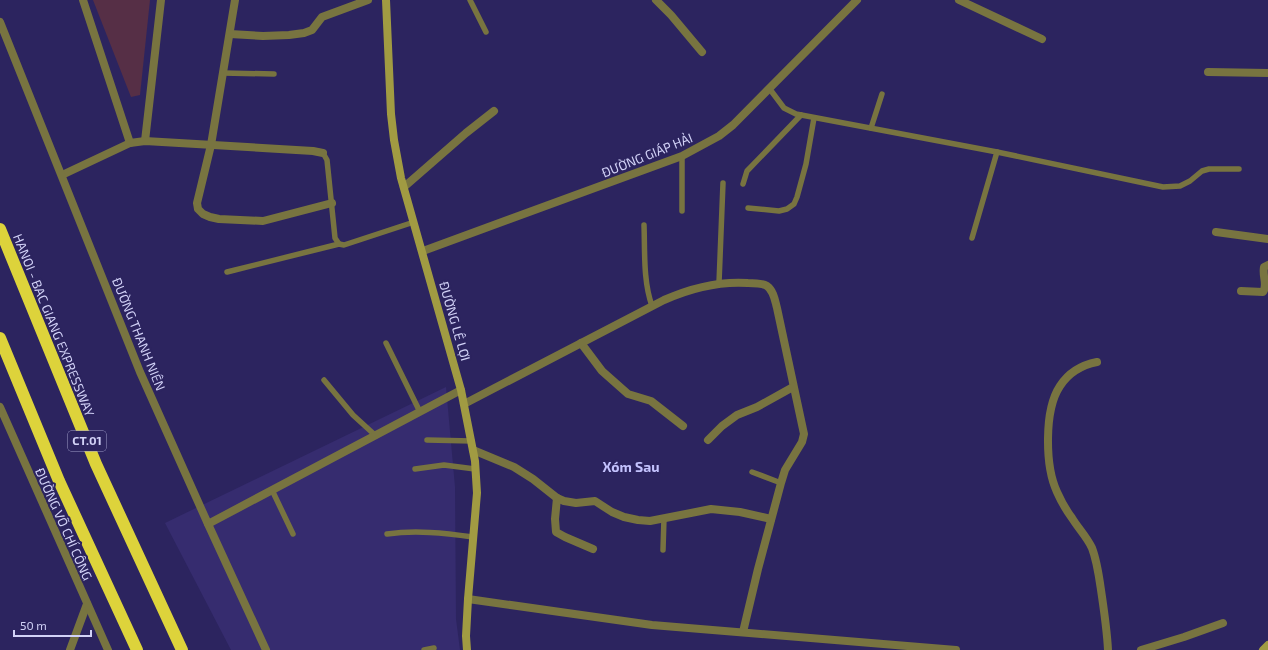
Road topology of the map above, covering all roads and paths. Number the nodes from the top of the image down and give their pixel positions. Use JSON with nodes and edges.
{"nodes":[{"id":1,"x":83,"y":0,"type":"edge"},
{"id":2,"x":161,"y":0,"type":"edge"},
{"id":3,"x":235,"y":0,"type":"edge"},
{"id":4,"x":368,"y":0,"type":"edge"},
{"id":5,"x":386,"y":0,"type":"edge"},
{"id":6,"x":470,"y":0,"type":"edge"},
{"id":7,"x":656,"y":0,"type":"edge"},
{"id":8,"x":857,"y":0,"type":"edge"},
{"id":9,"x":958,"y":0,"type":"edge"},
{"id":10,"x":0,"y":22,"type":"edge"},
{"id":11,"x":486,"y":32,"type":"dead end"},
{"id":12,"x":230,"y":34,"type":"junction"},
{"id":13,"x":1042,"y":39,"type":"dead end"},
{"id":14,"x":702,"y":52,"type":"dead end"},
{"id":15,"x":1208,"y":72,"type":"dead end"},
{"id":16,"x":223,"y":73,"type":"junction"},
{"id":17,"x":1268,"y":73,"type":"edge"},
{"id":18,"x":274,"y":74,"type":"dead end"},
{"id":19,"x":769,"y":88,"type":"junction"},
{"id":20,"x":882,"y":94,"type":"dead end"},
{"id":21,"x":494,"y":111,"type":"dead end"},
{"id":22,"x":801,"y":115,"type":"junction"},
{"id":23,"x":814,"y":118,"type":"junction"},
{"id":24,"x":870,"y":128,"type":"junction"},
{"id":25,"x":145,"y":141,"type":"junction"},
{"id":26,"x":130,"y":143,"type":"junction"},
{"id":27,"x":210,"y":145,"type":"junction"},
{"id":28,"x":997,"y":152,"type":"junction"},
{"id":29,"x":323,"y":153,"type":"joint"},
{"id":30,"x":682,"y":156,"type":"junction"},
{"id":31,"x":1239,"y":169,"type":"dead end"},
{"id":32,"x":62,"y":175,"type":"junction"},
{"id":33,"x":723,"y":183,"type":"dead end"},
{"id":34,"x":743,"y":184,"type":"dead end"},
{"id":35,"x":404,"y":187,"type":"junction"},
{"id":36,"x":332,"y":203,"type":"junction"},
{"id":37,"x":748,"y":208,"type":"dead end"},
{"id":38,"x":682,"y":211,"type":"dead end"},
{"id":39,"x":414,"y":222,"type":"junction"},
{"id":40,"x":644,"y":225,"type":"dead end"},
{"id":41,"x":0,"y":229,"type":"edge"},
{"id":42,"x":1216,"y":232,"type":"dead end"},
{"id":43,"x":972,"y":238,"type":"dead end"},
{"id":44,"x":1268,"y":239,"type":"edge"},
{"id":45,"x":338,"y":244,"type":"junction"},
{"id":46,"x":423,"y":251,"type":"junction"},
{"id":47,"x":1268,"y":265,"type":"edge"},
{"id":48,"x":227,"y":272,"type":"dead end"},
{"id":49,"x":719,"y":283,"type":"junction"},
{"id":50,"x":1241,"y":291,"type":"dead end"},
{"id":51,"x":652,"y":306,"type":"junction"},
{"id":52,"x":0,"y":338,"type":"edge"},
{"id":53,"x":386,"y":343,"type":"dead end"},
{"id":54,"x":581,"y":343,"type":"junction"},
{"id":55,"x":1097,"y":362,"type":"dead end"},
{"id":56,"x":324,"y":380,"type":"dead end"},
{"id":57,"x":793,"y":387,"type":"junction"},
{"id":58,"x":461,"y":390,"type":"junction"},
{"id":59,"x":464,"y":404,"type":"junction"},
{"id":60,"x":0,"y":407,"type":"edge"},
{"id":61,"x":420,"y":412,"type":"junction"},
{"id":62,"x":683,"y":426,"type":"dead end"},
{"id":63,"x":376,"y":436,"type":"junction"},
{"id":64,"x":427,"y":440,"type":"dead end"},
{"id":65,"x":708,"y":440,"type":"dead end"},
{"id":66,"x":472,"y":441,"type":"junction"},
{"id":67,"x":473,"y":450,"type":"junction"},
{"id":68,"x":415,"y":469,"type":"dead end"},
{"id":69,"x":475,"y":469,"type":"junction"},
{"id":70,"x":752,"y":472,"type":"dead end"},
{"id":71,"x":781,"y":482,"type":"junction"},
{"id":72,"x":272,"y":490,"type":"junction"},
{"id":73,"x":557,"y":498,"type":"junction"},
{"id":74,"x":664,"y":518,"type":"junction"},
{"id":75,"x":771,"y":519,"type":"junction"},
{"id":76,"x":208,"y":524,"type":"junction"},
{"id":77,"x":293,"y":534,"type":"dead end"},
{"id":78,"x":387,"y":534,"type":"dead end"},
{"id":79,"x":473,"y":537,"type":"junction"},
{"id":80,"x":593,"y":549,"type":"dead end"},
{"id":81,"x":663,"y":550,"type":"dead end"},
{"id":82,"x":468,"y":599,"type":"junction"},
{"id":83,"x":87,"y":604,"type":"junction"},
{"id":84,"x":1222,"y":623,"type":"dead end"},
{"id":85,"x":743,"y":632,"type":"junction"},
{"id":86,"x":1268,"y":645,"type":"edge"},
{"id":87,"x":434,"y":648,"type":"dead end"},
{"id":88,"x":70,"y":650,"type":"edge"},
{"id":89,"x":108,"y":650,"type":"edge"},
{"id":90,"x":137,"y":650,"type":"edge"},
{"id":91,"x":182,"y":650,"type":"edge"},
{"id":92,"x":266,"y":650,"type":"edge"},
{"id":93,"x":424,"y":650,"type":"edge"},
{"id":94,"x":468,"y":650,"type":"edge"},
{"id":95,"x":955,"y":650,"type":"edge"},
{"id":96,"x":1108,"y":650,"type":"edge"},
{"id":97,"x":1141,"y":650,"type":"edge"},
{"id":98,"x":1264,"y":650,"type":"edge"}],
"edges":[{"from":1,"to":26,"type":"street"},
{"from":2,"to":25,"type":"street"},
{"from":3,"to":12,"type":"street"},
{"from":4,"to":12,"type":"street"},
{"from":5,"to":35,"type":"main road","name":"ĐƯỜNG LÊ LỢI"},
{"from":6,"to":11,"type":"lane"},
{"from":7,"to":14,"type":"street"},
{"from":8,"to":19,"type":"street","name":"ĐƯỜNG GIÁP HẢI"},
{"from":9,"to":13,"type":"street"},
{"from":10,"to":32,"type":"street","name":"ĐƯỜNG THANH NIÊN"},
{"from":12,"to":16,"type":"street"},
{"from":15,"to":17,"type":"street"},
{"from":16,"to":18,"type":"lane"},
{"from":16,"to":27,"type":"street"},
{"from":19,"to":22,"type":"lane"},
{"from":19,"to":30,"type":"street","name":"ĐƯỜNG GIÁP HẢI"},
{"from":20,"to":24,"type":"lane"},
{"from":21,"to":35,"type":"street"},
{"from":22,"to":23,"type":"lane"},
{"from":22,"to":34,"type":"lane"},
{"from":23,"to":24,"type":"lane"},
{"from":23,"to":37,"type":"lane"},
{"from":24,"to":28,"type":"lane"},
{"from":25,"to":26,"type":"street"},
{"from":25,"to":27,"type":"street"},
{"from":26,"to":32,"type":"street"},
{"from":27,"to":29,"type":"street"},
{"from":27,"to":36,"type":"street"},
{"from":28,"to":31,"type":"lane"},
{"from":28,"to":43,"type":"lane"},
{"from":29,"to":36,"type":"lane"},
{"from":30,"to":38,"type":"lane"},
{"from":30,"to":46,"type":"street","name":"ĐƯỜNG GIÁP HẢI"},
{"from":32,"to":76,"type":"street","name":"ĐƯỜNG THANH NIÊN"},
{"from":33,"to":49,"type":"lane"},
{"from":35,"to":39,"type":"main road","name":"ĐƯỜNG LÊ LỢI"},
{"from":36,"to":45,"type":"lane"},
{"from":39,"to":45,"type":"lane"},
{"from":39,"to":46,"type":"main road","name":"ĐƯỜNG LÊ LỢI"},
{"from":40,"to":51,"type":"lane"},
{"from":41,"to":91,"type":"highway","name":"HANOI - BAC GIANG EXPRESSWAY","number":"CT.01"},
{"from":42,"to":44,"type":"street"},
{"from":45,"to":48,"type":"lane"},
{"from":46,"to":58,"type":"main road","name":"ĐƯỜNG LÊ LỢI"},
{"from":47,"to":50,"type":"street"},
{"from":49,"to":51,"type":"street"},
{"from":49,"to":57,"type":"street"},
{"from":51,"to":54,"type":"street"},
{"from":52,"to":90,"type":"highway"},
{"from":53,"to":61,"type":"lane"},
{"from":54,"to":59,"type":"street"},
{"from":54,"to":62,"type":"street"},
{"from":55,"to":96,"type":"street"},
{"from":56,"to":63,"type":"lane"},
{"from":57,"to":65,"type":"street"},
{"from":57,"to":71,"type":"street"},
{"from":58,"to":59,"type":"main road","name":"ĐƯỜNG LÊ LỢI"},
{"from":58,"to":61,"type":"street"},
{"from":59,"to":66,"type":"main road","name":"ĐƯỜNG LÊ LỢI"},
{"from":60,"to":83,"type":"street","name":"ĐƯỜNG VÕ CHÍ CÔNG"},
{"from":61,"to":63,"type":"street"},
{"from":63,"to":72,"type":"street"},
{"from":64,"to":66,"type":"lane"},
{"from":66,"to":67,"type":"main road","name":"ĐƯỜNG LÊ LỢI"},
{"from":67,"to":69,"type":"main road","name":"ĐƯỜNG LÊ LỢI"},
{"from":67,"to":73,"type":"street"},
{"from":68,"to":69,"type":"lane"},
{"from":69,"to":79,"type":"main road","name":"ĐƯỜNG LÊ LỢI"},
{"from":70,"to":71,"type":"lane"},
{"from":71,"to":75,"type":"street"},
{"from":72,"to":76,"type":"street"},
{"from":72,"to":77,"type":"lane"},
{"from":73,"to":74,"type":"street"},
{"from":73,"to":80,"type":"street"},
{"from":74,"to":75,"type":"street"},
{"from":74,"to":81,"type":"lane"},
{"from":75,"to":85,"type":"street"},
{"from":76,"to":92,"type":"street","name":"ĐƯỜNG THANH NIÊN"},
{"from":78,"to":79,"type":"lane"},
{"from":79,"to":82,"type":"main road","name":"ĐƯỜNG LÊ LỢI"},
{"from":82,"to":85,"type":"street"},
{"from":82,"to":94,"type":"main road","name":"ĐƯỜNG LÊ LỢI"},
{"from":83,"to":88,"type":"street"},
{"from":83,"to":89,"type":"street","name":"ĐƯỜNG VÕ CHÍ CÔNG"},
{"from":84,"to":97,"type":"street"},
{"from":85,"to":95,"type":"street"},
{"from":86,"to":98,"type":"main road"},
{"from":87,"to":93,"type":"lane"}]}
